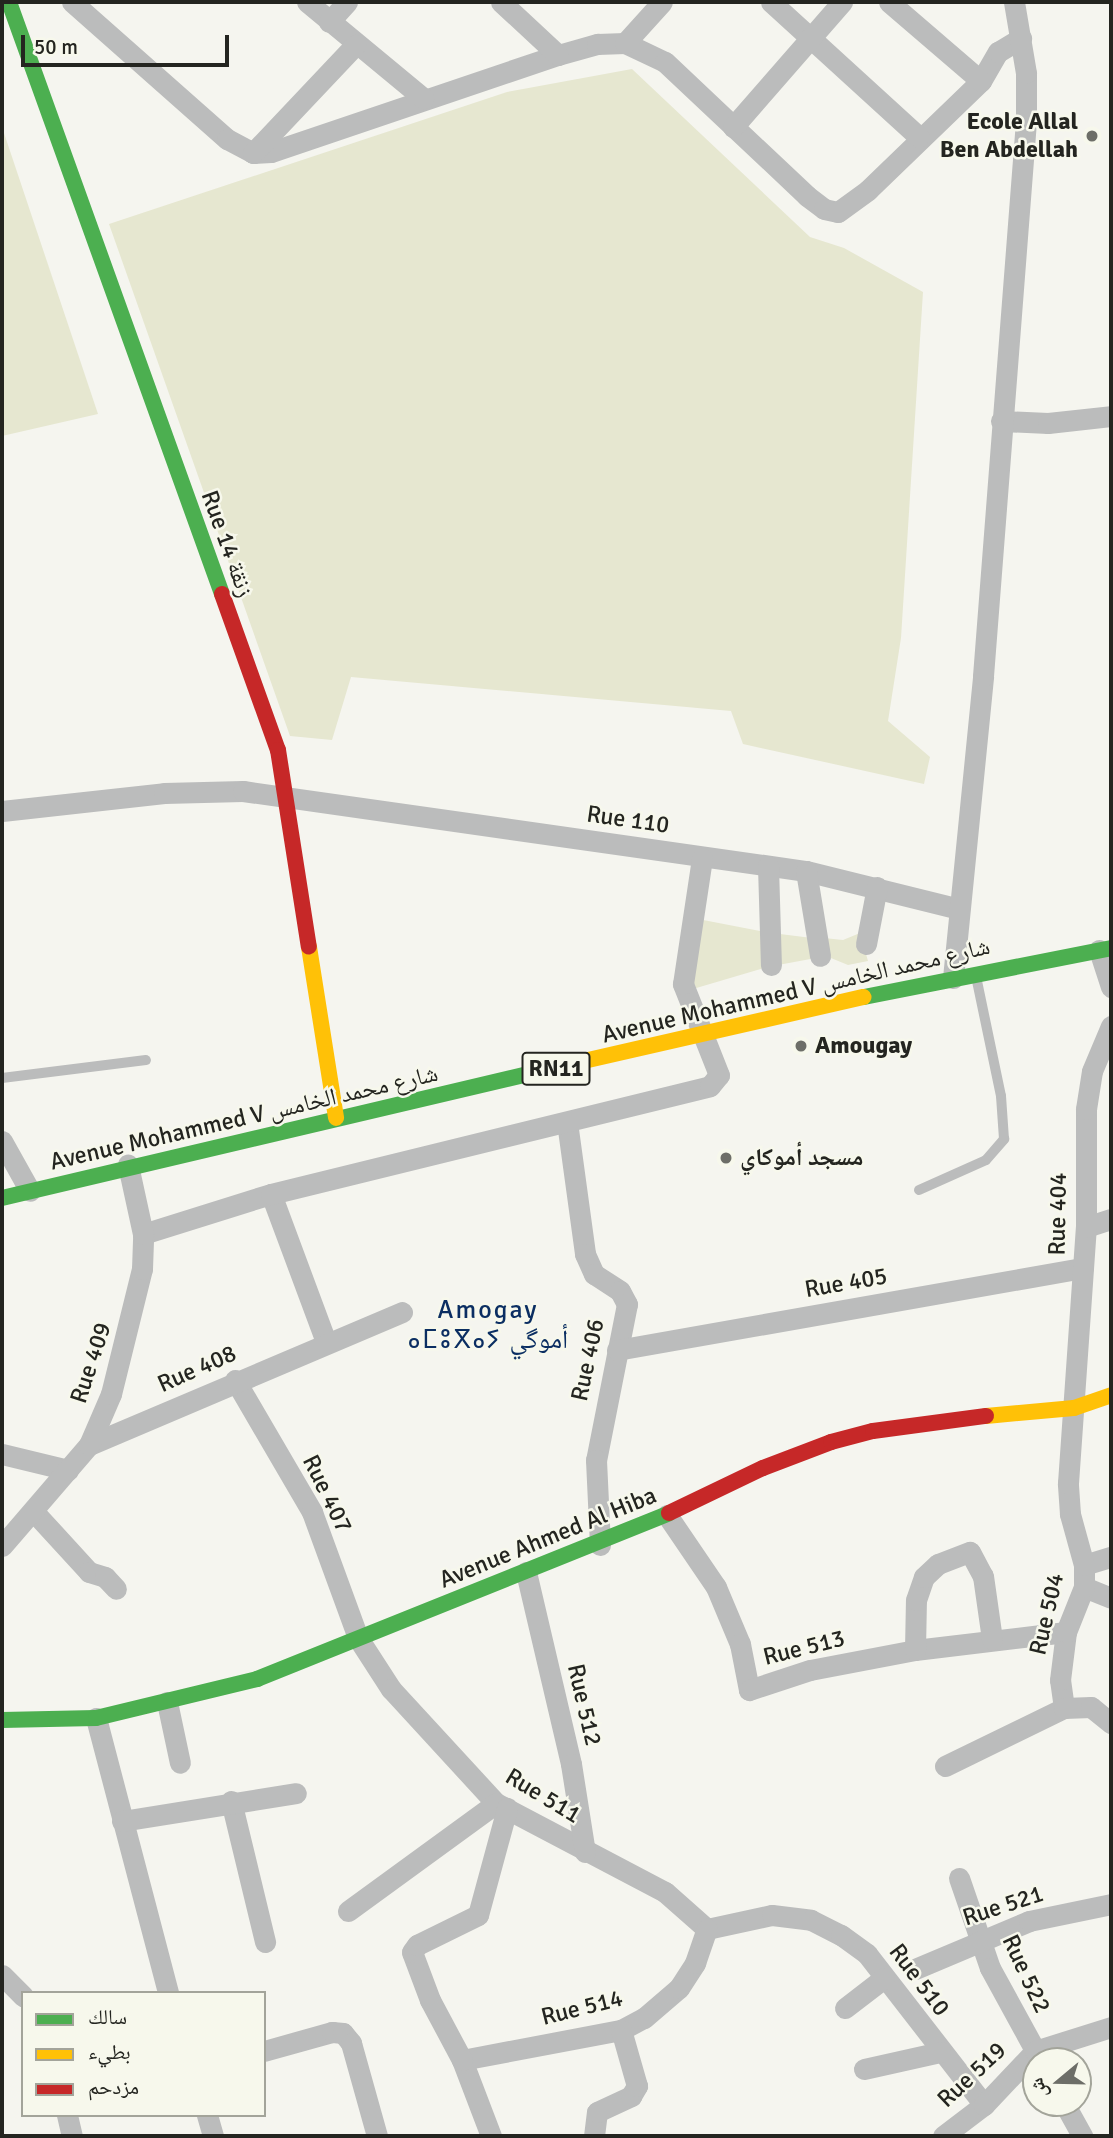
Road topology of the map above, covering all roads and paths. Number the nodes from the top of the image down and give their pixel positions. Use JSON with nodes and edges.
{"nodes":[{"id":1,"x":9,"y":2,"type":"edge"},
{"id":2,"x":72,"y":2,"type":"edge"},
{"id":3,"x":307,"y":2,"type":"edge"},
{"id":4,"x":347,"y":2,"type":"edge"},
{"id":5,"x":501,"y":2,"type":"edge"},
{"id":6,"x":660,"y":2,"type":"edge"},
{"id":7,"x":771,"y":2,"type":"edge"},
{"id":8,"x":842,"y":2,"type":"edge"},
{"id":9,"x":889,"y":2,"type":"edge"},
{"id":10,"x":1014,"y":2,"type":"edge"},
{"id":11,"x":329,"y":22,"type":"junction"},
{"id":12,"x":1021,"y":37,"type":"junction"},
{"id":13,"x":812,"y":38,"type":"junction"},
{"id":14,"x":625,"y":43,"type":"junction"},
{"id":15,"x":355,"y":45,"type":"junction"},
{"id":16,"x":558,"y":55,"type":"junction"},
{"id":17,"x":981,"y":81,"type":"junction"},
{"id":18,"x":423,"y":98,"type":"junction"},
{"id":19,"x":733,"y":127,"type":"junction"},
{"id":20,"x":919,"y":137,"type":"junction"},
{"id":21,"x":253,"y":153,"type":"junction"},
{"id":22,"x":1111,"y":416,"type":"edge"},
{"id":23,"x":1001,"y":421,"type":"junction"},
{"id":24,"x":287,"y":796,"type":"junction"},
{"id":25,"x":2,"y":811,"type":"edge"},
{"id":26,"x":702,"y":858,"type":"junction"},
{"id":27,"x":768,"y":866,"type":"junction"},
{"id":28,"x":806,"y":872,"type":"junction"},
{"id":29,"x":877,"y":887,"type":"junction"},
{"id":30,"x":958,"y":909,"type":"junction"},
{"id":31,"x":866,"y":944,"type":"dead end"},
{"id":32,"x":1105,"y":949,"type":"edge"},
{"id":33,"x":820,"y":956,"type":"dead end"},
{"id":34,"x":771,"y":965,"type":"dead end"},
{"id":35,"x":975,"y":974,"type":"junction"},
{"id":36,"x":953,"y":978,"type":"junction"},
{"id":37,"x":1111,"y":988,"type":"edge"},
{"id":38,"x":1111,"y":1026,"type":"edge"},
{"id":39,"x":705,"y":1035,"type":"junction"},
{"id":40,"x":146,"y":1060,"type":"dead end"},
{"id":41,"x":2,"y":1078,"type":"edge"},
{"id":42,"x":336,"y":1118,"type":"junction"},
{"id":43,"x":567,"y":1122,"type":"junction"},
{"id":44,"x":2,"y":1141,"type":"edge"},
{"id":45,"x":128,"y":1165,"type":"junction"},
{"id":46,"x":30,"y":1191,"type":"junction"},
{"id":47,"x":919,"y":1191,"type":"dead end"},
{"id":48,"x":271,"y":1194,"type":"junction"},
{"id":49,"x":2,"y":1198,"type":"edge"},
{"id":50,"x":1111,"y":1219,"type":"edge"},
{"id":51,"x":1086,"y":1227,"type":"junction"},
{"id":52,"x":143,"y":1234,"type":"junction"},
{"id":53,"x":1083,"y":1268,"type":"junction"},
{"id":54,"x":402,"y":1312,"type":"dead end"},
{"id":55,"x":326,"y":1342,"type":"junction"},
{"id":56,"x":617,"y":1350,"type":"junction"},
{"id":57,"x":235,"y":1380,"type":"junction"},
{"id":58,"x":1111,"y":1395,"type":"edge"},
{"id":59,"x":1074,"y":1408,"type":"junction"},
{"id":60,"x":89,"y":1445,"type":"junction"},
{"id":61,"x":2,"y":1454,"type":"edge"},
{"id":62,"x":68,"y":1471,"type":"junction"},
{"id":63,"x":35,"y":1513,"type":"junction"},
{"id":64,"x":667,"y":1515,"type":"junction"},
{"id":65,"x":600,"y":1545,"type":"junction"},
{"id":66,"x":2,"y":1546,"type":"edge"},
{"id":67,"x":1111,"y":1557,"type":"edge"},
{"id":68,"x":1084,"y":1565,"type":"junction"},
{"id":69,"x":526,"y":1572,"type":"junction"},
{"id":70,"x":1083,"y":1587,"type":"junction"},
{"id":71,"x":116,"y":1589,"type":"dead end"},
{"id":72,"x":1111,"y":1598,"type":"edge"},
{"id":73,"x":1066,"y":1632,"type":"junction"},
{"id":74,"x":358,"y":1638,"type":"junction"},
{"id":75,"x":992,"y":1639,"type":"junction"},
{"id":76,"x":915,"y":1650,"type":"junction"},
{"id":77,"x":167,"y":1702,"type":"junction"},
{"id":78,"x":1064,"y":1708,"type":"junction"},
{"id":79,"x":96,"y":1718,"type":"junction"},
{"id":80,"x":2,"y":1720,"type":"edge"},
{"id":81,"x":1111,"y":1723,"type":"edge"},
{"id":82,"x":180,"y":1763,"type":"dead end"},
{"id":83,"x":945,"y":1766,"type":"dead end"},
{"id":84,"x":296,"y":1793,"type":"dead end"},
{"id":85,"x":231,"y":1801,"type":"junction"},
{"id":86,"x":501,"y":1806,"type":"junction"},
{"id":87,"x":122,"y":1821,"type":"junction"},
{"id":88,"x":585,"y":1852,"type":"junction"},
{"id":89,"x":959,"y":1878,"type":"dead end"},
{"id":90,"x":1111,"y":1904,"type":"edge"},
{"id":91,"x":348,"y":1911,"type":"dead end"},
{"id":92,"x":707,"y":1928,"type":"junction"},
{"id":93,"x":980,"y":1939,"type":"junction"},
{"id":94,"x":265,"y":1942,"type":"dead end"},
{"id":95,"x":915,"y":1969,"type":"dead end"},
{"id":96,"x":2,"y":1975,"type":"edge"},
{"id":97,"x":884,"y":1978,"type":"junction"},
{"id":98,"x":167,"y":1991,"type":"edge"},
{"id":99,"x":21,"y":1994,"type":"edge"},
{"id":100,"x":845,"y":2008,"type":"dead end"},
{"id":101,"x":1111,"y":2027,"type":"edge"},
{"id":102,"x":621,"y":2030,"type":"junction"},
{"id":103,"x":1032,"y":2047,"type":"edge"},
{"id":104,"x":1061,"y":2047,"type":"edge"},
{"id":105,"x":266,"y":2051,"type":"edge"},
{"id":106,"x":940,"y":2052,"type":"junction"},
{"id":107,"x":462,"y":2060,"type":"junction"},
{"id":108,"x":864,"y":2069,"type":"dead end"},
{"id":109,"x":1022,"y":2071,"type":"edge"},
{"id":110,"x":984,"y":2105,"type":"junction"},
{"id":111,"x":67,"y":2117,"type":"edge"},
{"id":112,"x":208,"y":2117,"type":"edge"},
{"id":113,"x":1072,"y":2117,"type":"edge"},
{"id":114,"x":72,"y":2136,"type":"edge"},
{"id":115,"x":213,"y":2136,"type":"edge"},
{"id":116,"x":377,"y":2136,"type":"edge"},
{"id":117,"x":491,"y":2136,"type":"edge"},
{"id":118,"x":594,"y":2136,"type":"edge"},
{"id":119,"x":943,"y":2136,"type":"edge"},
{"id":120,"x":1082,"y":2136,"type":"edge"}],
"edges":[{"from":1,"to":24,"type":"street","name":"Rue 14 زنقة"},
{"from":2,"to":21,"type":"street"},
{"from":3,"to":11,"type":"street"},
{"from":4,"to":11,"type":"street"},
{"from":5,"to":16,"type":"street"},
{"from":6,"to":14,"type":"street"},
{"from":7,"to":13,"type":"street"},
{"from":8,"to":13,"type":"street"},
{"from":9,"to":17,"type":"street"},
{"from":10,"to":12,"type":"street"},
{"from":11,"to":15,"type":"street"},
{"from":12,"to":17,"type":"street"},
{"from":12,"to":23,"type":"street"},
{"from":13,"to":19,"type":"street"},
{"from":13,"to":20,"type":"street"},
{"from":14,"to":16,"type":"street"},
{"from":14,"to":19,"type":"street"},
{"from":15,"to":18,"type":"street"},
{"from":15,"to":21,"type":"street"},
{"from":16,"to":18,"type":"street"},
{"from":17,"to":20,"type":"street"},
{"from":18,"to":21,"type":"street"},
{"from":19,"to":20,"type":"street"},
{"from":22,"to":23,"type":"street"},
{"from":23,"to":30,"type":"street"},
{"from":24,"to":25,"type":"street","name":"Rue 110"},
{"from":24,"to":26,"type":"street","name":"Rue 110"},
{"from":24,"to":42,"type":"street","name":"Rue 14 زنقة"},
{"from":26,"to":27,"type":"street","name":"Rue 110"},
{"from":26,"to":39,"type":"street"},
{"from":27,"to":28,"type":"street","name":"Rue 110"},
{"from":27,"to":34,"type":"street"},
{"from":28,"to":29,"type":"street","name":"Rue 110"},
{"from":28,"to":33,"type":"street"},
{"from":29,"to":30,"type":"street","name":"Rue 110"},
{"from":29,"to":31,"type":"street"},
{"from":30,"to":36,"type":"street"},
{"from":32,"to":35,"type":"street","name":"Avenue Mohammed V شارع محمد الخامس","number":"RN11"},
{"from":32,"to":37,"type":"street"},
{"from":35,"to":36,"type":"street","name":"Avenue Mohammed V شارع محمد الخامس","number":"RN11"},
{"from":35,"to":47,"type":"lane"},
{"from":36,"to":39,"type":"street","name":"Avenue Mohammed V شارع محمد الخامس","number":"RN11"},
{"from":38,"to":51,"type":"street","name":"Rue 404"},
{"from":39,"to":42,"type":"street","name":"Avenue Mohammed V شارع محمد الخامس","number":"RN11"},
{"from":39,"to":43,"type":"street"},
{"from":40,"to":41,"type":"lane"},
{"from":42,"to":45,"type":"street","name":"Avenue Mohammed V شارع محمد الخامس","number":"RN11"},
{"from":43,"to":48,"type":"street"},
{"from":43,"to":56,"type":"street","name":"Rue 406"},
{"from":44,"to":46,"type":"street"},
{"from":45,"to":46,"type":"street","name":"Avenue Mohammed V شارع محمد الخامس","number":"RN11"},
{"from":45,"to":52,"type":"street","name":"Rue 409"},
{"from":46,"to":49,"type":"street","name":"Avenue Mohammed V شارع محمد الخامس","number":"RN11"},
{"from":48,"to":52,"type":"street"},
{"from":48,"to":55,"type":"street"},
{"from":50,"to":51,"type":"street"},
{"from":51,"to":53,"type":"street","name":"Rue 404"},
{"from":52,"to":60,"type":"street","name":"Rue 409"},
{"from":53,"to":56,"type":"street","name":"Rue 405"},
{"from":53,"to":59,"type":"street","name":"Rue 404"},
{"from":54,"to":55,"type":"street","name":"Rue 408"},
{"from":55,"to":57,"type":"street","name":"Rue 408"},
{"from":56,"to":65,"type":"street","name":"Rue 406"},
{"from":57,"to":60,"type":"street","name":"Rue 408"},
{"from":57,"to":74,"type":"street","name":"Rue 407"},
{"from":58,"to":59,"type":"street","name":"Avenue Ahmed Al Hiba"},
{"from":59,"to":64,"type":"street","name":"Avenue Ahmed Al Hiba"},
{"from":59,"to":68,"type":"street","name":"Rue 504"},
{"from":60,"to":62,"type":"street","name":"Rue 409"},
{"from":61,"to":62,"type":"street"},
{"from":62,"to":63,"type":"street","name":"Rue 409"},
{"from":63,"to":66,"type":"street","name":"Rue 409"},
{"from":63,"to":71,"type":"street"},
{"from":64,"to":65,"type":"street","name":"Avenue Ahmed Al Hiba"},
{"from":64,"to":76,"type":"street","name":"Rue 513"},
{"from":65,"to":69,"type":"street","name":"Avenue Ahmed Al Hiba"},
{"from":67,"to":68,"type":"street"},
{"from":68,"to":70,"type":"street","name":"Rue 504"},
{"from":69,"to":74,"type":"street","name":"Avenue Ahmed Al Hiba"},
{"from":69,"to":88,"type":"street","name":"Rue 512"},
{"from":70,"to":72,"type":"street"},
{"from":70,"to":73,"type":"street","name":"Rue 504"},
{"from":73,"to":75,"type":"street","name":"Rue 513"},
{"from":73,"to":78,"type":"street","name":"Rue 504"},
{"from":74,"to":77,"type":"street","name":"Avenue Ahmed Al Hiba"},
{"from":74,"to":86,"type":"street","name":"Rue 511"},
{"from":75,"to":76,"type":"street","name":"Rue 513"},
{"from":75,"to":76,"type":"street"},
{"from":77,"to":79,"type":"street","name":"Avenue Ahmed Al Hiba"},
{"from":77,"to":82,"type":"street"},
{"from":78,"to":81,"type":"street"},
{"from":78,"to":83,"type":"street"},
{"from":79,"to":80,"type":"street","name":"Avenue Ahmed Al Hiba"},
{"from":79,"to":87,"type":"street"},
{"from":84,"to":85,"type":"street"},
{"from":85,"to":87,"type":"street"},
{"from":85,"to":94,"type":"street"},
{"from":86,"to":88,"type":"street","name":"Rue 511"},
{"from":86,"to":91,"type":"street"},
{"from":86,"to":107,"type":"street"},
{"from":87,"to":98,"type":"street"},
{"from":88,"to":92,"type":"street","name":"Rue 511"},
{"from":89,"to":93,"type":"street","name":"Rue 522"},
{"from":90,"to":93,"type":"street","name":"Rue 521"},
{"from":92,"to":97,"type":"street","name":"Rue 510"},
{"from":92,"to":102,"type":"street","name":"Rue 514"},
{"from":93,"to":95,"type":"street","name":"Rue 521"},
{"from":93,"to":103,"type":"street","name":"Rue 522"},
{"from":96,"to":99,"type":"street"},
{"from":97,"to":100,"type":"street"},
{"from":97,"to":106,"type":"street","name":"Rue 510"},
{"from":101,"to":104,"type":"street"},
{"from":102,"to":107,"type":"street","name":"Rue 514"},
{"from":102,"to":118,"type":"street"},
{"from":105,"to":116,"type":"street"},
{"from":106,"to":108,"type":"street"},
{"from":106,"to":110,"type":"street","name":"Rue 510"},
{"from":107,"to":117,"type":"street"},
{"from":109,"to":110,"type":"street","name":"Rue 519"},
{"from":110,"to":119,"type":"street","name":"Rue 519"},
{"from":111,"to":114,"type":"street"},
{"from":112,"to":115,"type":"street"},
{"from":113,"to":120,"type":"street"}]}
